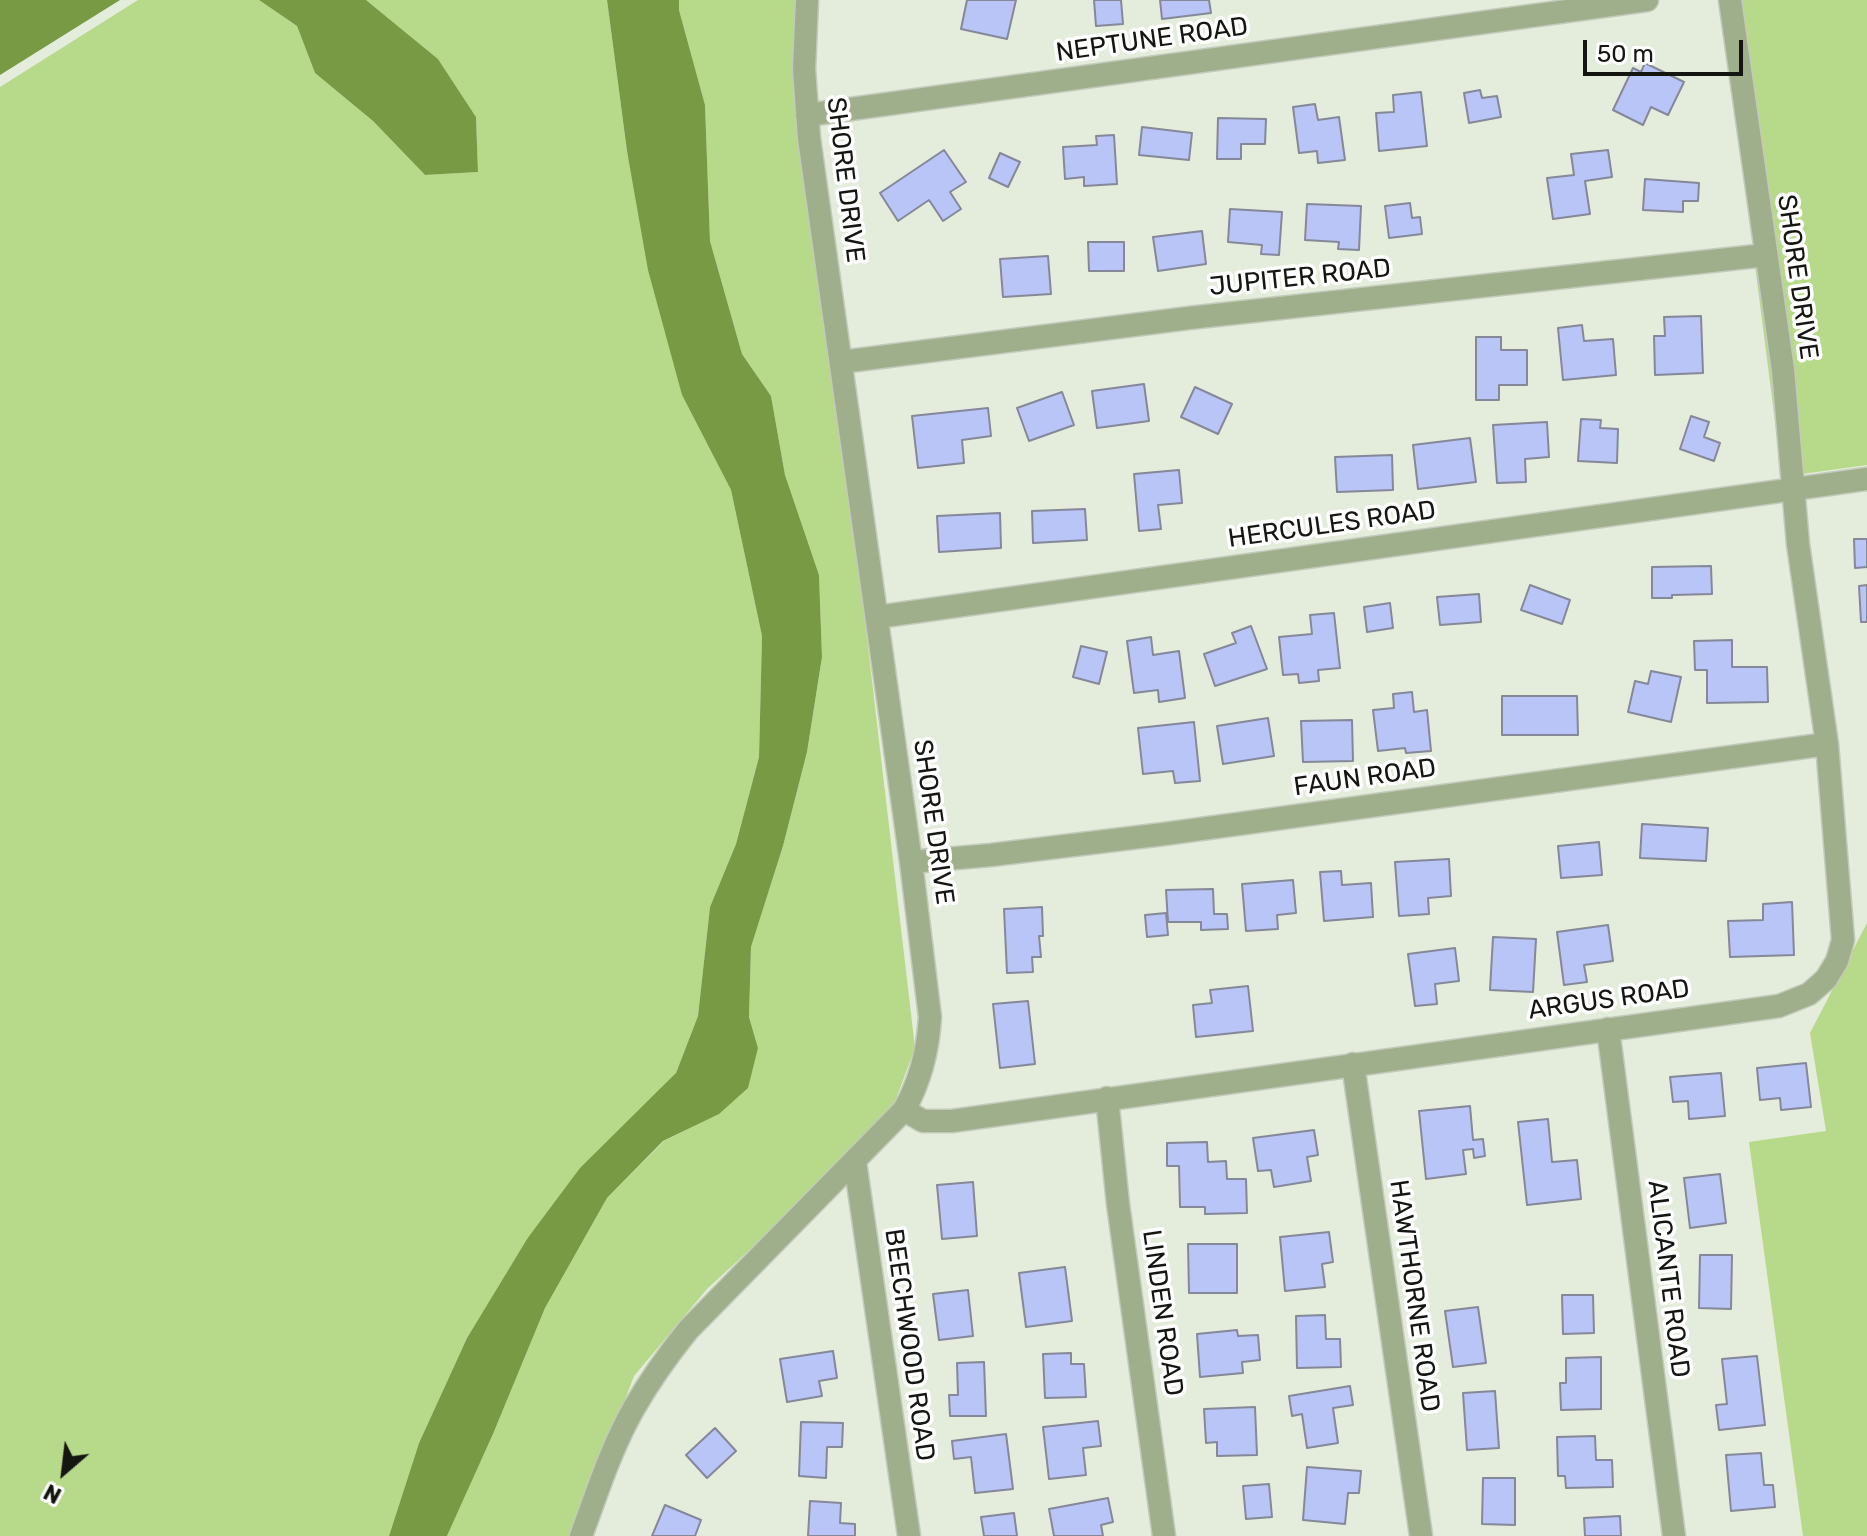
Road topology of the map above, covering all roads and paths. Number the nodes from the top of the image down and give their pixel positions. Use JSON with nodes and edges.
{"nodes":[{"id":1,"x":807,"y":0,"type":"edge"},
{"id":2,"x":1647,"y":0,"type":"edge"},
{"id":3,"x":1730,"y":0,"type":"edge"},
{"id":4,"x":807,"y":115,"type":"junction"},
{"id":5,"x":1766,"y":255,"type":"junction"},
{"id":6,"x":841,"y":362,"type":"junction"},
{"id":7,"x":1867,"y":479,"type":"edge"},
{"id":8,"x":1794,"y":490,"type":"junction"},
{"id":9,"x":877,"y":617,"type":"junction"},
{"id":10,"x":1827,"y":744,"type":"junction"},
{"id":11,"x":911,"y":862,"type":"junction"},
{"id":12,"x":1608,"y":1029,"type":"junction"},
{"id":13,"x":1353,"y":1064,"type":"junction"},
{"id":14,"x":1107,"y":1098,"type":"junction"},
{"id":15,"x":904,"y":1110,"type":"junction"},
{"id":16,"x":855,"y":1162,"type":"junction"},
{"id":17,"x":581,"y":1536,"type":"edge"},
{"id":18,"x":909,"y":1536,"type":"edge"},
{"id":19,"x":1164,"y":1536,"type":"edge"},
{"id":20,"x":1421,"y":1536,"type":"edge"},
{"id":21,"x":1674,"y":1536,"type":"edge"}],
"edges":[{"from":1,"to":4,"type":"street","name":"SHORE DRIVE"},
{"from":2,"to":4,"type":"street","name":"NEPTUNE ROAD"},
{"from":3,"to":5,"type":"street","name":"SHORE DRIVE"},
{"from":4,"to":6,"type":"street","name":"SHORE DRIVE"},
{"from":5,"to":6,"type":"street","name":"JUPITER ROAD"},
{"from":5,"to":8,"type":"street","name":"SHORE DRIVE"},
{"from":6,"to":9,"type":"street","name":"SHORE DRIVE"},
{"from":7,"to":8,"type":"street"},
{"from":8,"to":9,"type":"street","name":"HERCULES ROAD"},
{"from":8,"to":10,"type":"street","name":"ARGUS ROAD"},
{"from":9,"to":11,"type":"street","name":"SHORE DRIVE"},
{"from":10,"to":11,"type":"street","name":"FAUN ROAD"},
{"from":10,"to":12,"type":"street","name":"ARGUS ROAD"},
{"from":11,"to":15,"type":"street","name":"SHORE DRIVE"},
{"from":12,"to":13,"type":"street","name":"ARGUS ROAD"},
{"from":12,"to":21,"type":"street","name":"ALICANTE ROAD"},
{"from":13,"to":14,"type":"street","name":"ARGUS ROAD"},
{"from":13,"to":20,"type":"street","name":"HAWTHORNE ROAD"},
{"from":14,"to":15,"type":"street","name":"ARGUS ROAD"},
{"from":14,"to":19,"type":"street","name":"LINDEN ROAD"},
{"from":15,"to":16,"type":"street","name":"SHORE DRIVE"},
{"from":16,"to":17,"type":"street","name":"SHORE DRIVE"},
{"from":16,"to":18,"type":"street","name":"BEECHWOOD ROAD"}]}
